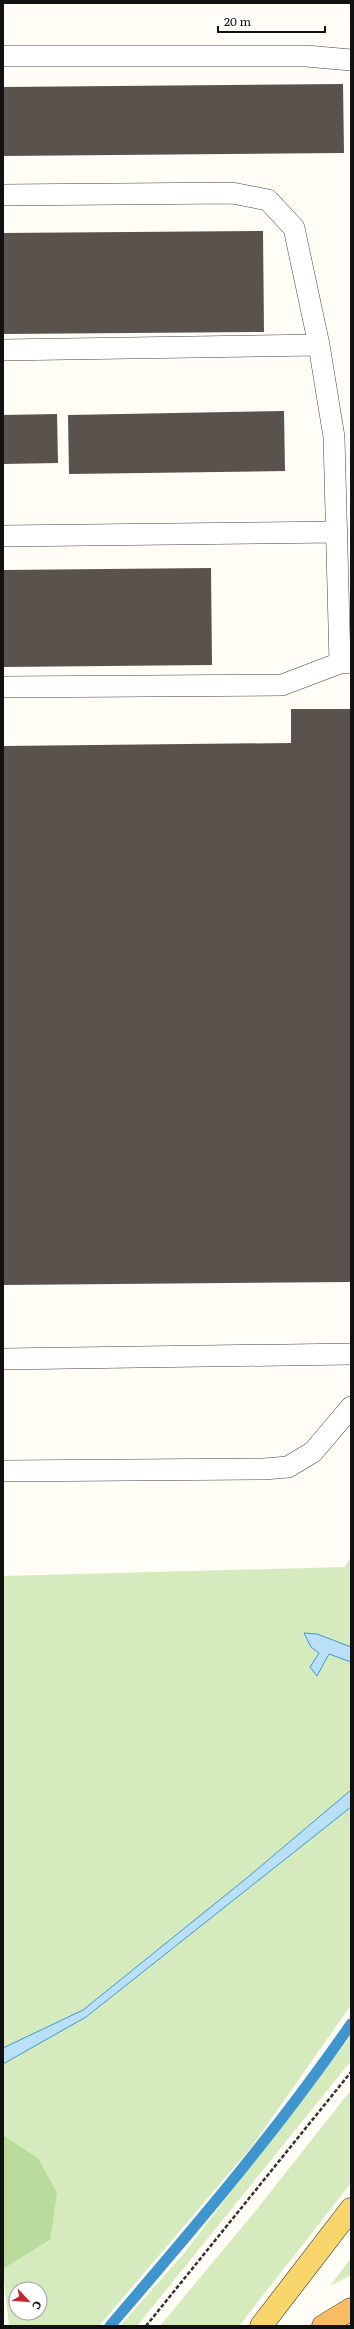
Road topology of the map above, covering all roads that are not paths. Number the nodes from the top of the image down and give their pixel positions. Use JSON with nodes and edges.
{"nodes":[{"id":1,"x":3,"y":56,"type":"edge"},
{"id":2,"x":351,"y":60,"type":"edge"},
{"id":3,"x":3,"y":195,"type":"edge"},
{"id":4,"x":319,"y":345,"type":"junction"},
{"id":5,"x":3,"y":350,"type":"edge"},
{"id":6,"x":337,"y":532,"type":"junction"},
{"id":7,"x":3,"y":536,"type":"edge"},
{"id":8,"x":346,"y":663,"type":"edge"},
{"id":9,"x":3,"y":688,"type":"edge"},
{"id":10,"x":351,"y":1354,"type":"edge"},
{"id":11,"x":3,"y":1360,"type":"edge"},
{"id":12,"x":351,"y":1407,"type":"edge"},
{"id":13,"x":3,"y":1471,"type":"edge"},
{"id":14,"x":351,"y":2209,"type":"edge"},
{"id":15,"x":351,"y":2309,"type":"edge"},
{"id":16,"x":261,"y":2326,"type":"edge"},
{"id":17,"x":323,"y":2326,"type":"edge"}],
"edges":[{"from":1,"to":2,"type":"lane"},
{"from":3,"to":4,"type":"lane"},
{"from":4,"to":5,"type":"lane"},
{"from":4,"to":6,"type":"lane"},
{"from":6,"to":7,"type":"lane"},
{"from":6,"to":8,"type":"lane"},
{"from":8,"to":9,"type":"lane"},
{"from":10,"to":11,"type":"lane"},
{"from":12,"to":13,"type":"lane"},
{"from":14,"to":16,"type":"main road"},
{"from":15,"to":17,"type":"highway"}]}
